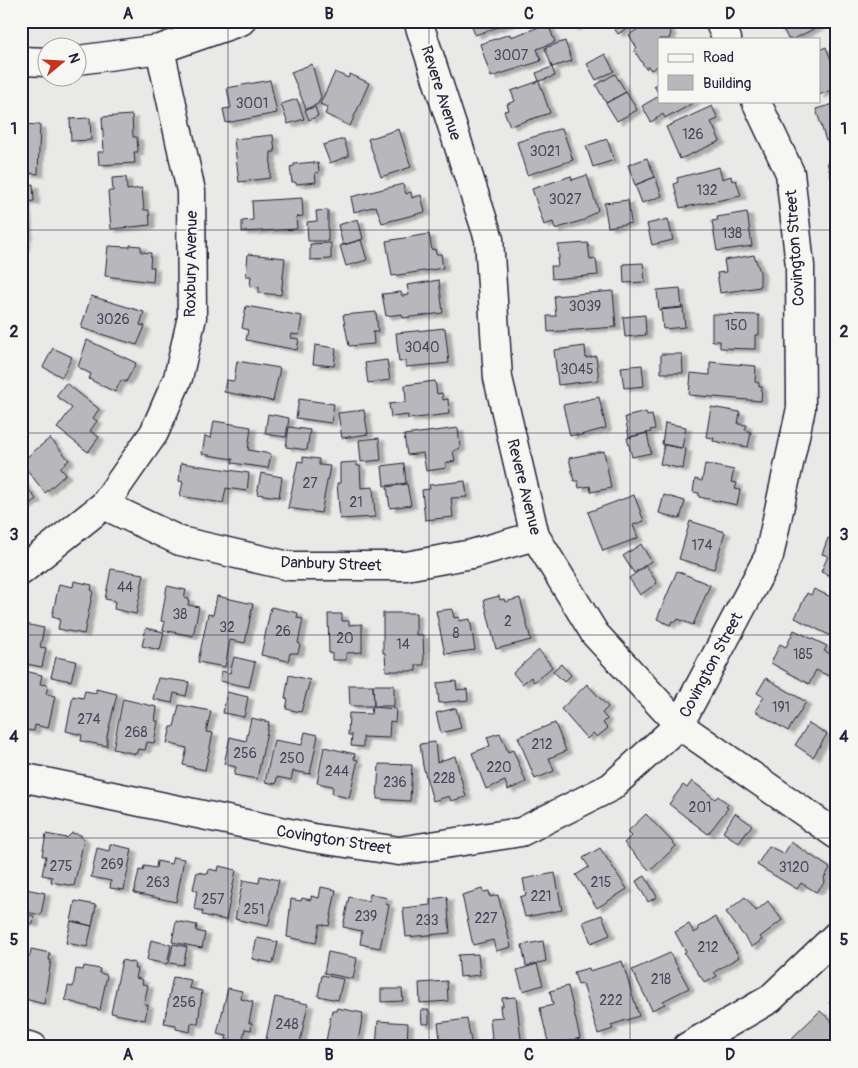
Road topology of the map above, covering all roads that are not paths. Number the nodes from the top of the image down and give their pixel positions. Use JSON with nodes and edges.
{"nodes":[{"id":1,"x":241,"y":21,"type":"edge"},
{"id":2,"x":418,"y":21,"type":"edge"},
{"id":3,"x":719,"y":21,"type":"edge"},
{"id":4,"x":727,"y":38,"type":"edge"},
{"id":5,"x":160,"y":49,"type":"junction"},
{"id":6,"x":88,"y":59,"type":"edge"},
{"id":7,"x":21,"y":61,"type":"edge"},
{"id":8,"x":38,"y":62,"type":"edge"},
{"id":9,"x":756,"y":102,"type":"edge"},
{"id":10,"x":104,"y":505,"type":"junction"},
{"id":11,"x":535,"y":536,"type":"junction"},
{"id":12,"x":21,"y":571,"type":"edge"},
{"id":13,"x":679,"y":725,"type":"junction"},
{"id":14,"x":21,"y":777,"type":"edge"},
{"id":15,"x":837,"y":835,"type":"edge"},
{"id":16,"x":837,"y":935,"type":"edge"},
{"id":17,"x":21,"y":1044,"type":"edge"},
{"id":18,"x":33,"y":1047,"type":"edge"},
{"id":19,"x":687,"y":1047,"type":"edge"}],
"edges":[{"from":1,"to":5,"type":"street"},
{"from":2,"to":11,"type":"street","name":"Revere Avenue"},
{"from":3,"to":4,"type":"street"},
{"from":5,"to":6,"type":"street"},
{"from":5,"to":10,"type":"street","name":"Roxbury Avenue"},
{"from":7,"to":8,"type":"street"},
{"from":9,"to":13,"type":"street","name":"Covington Street"},
{"from":10,"to":11,"type":"street","name":"Danbury Street"},
{"from":10,"to":12,"type":"street","name":"Roxbury Avenue"},
{"from":11,"to":13,"type":"street","name":"Revere Avenue"},
{"from":13,"to":14,"type":"street","name":"Covington Street"},
{"from":13,"to":15,"type":"street","name":"Revere Avenue"},
{"from":16,"to":19,"type":"street"},
{"from":17,"to":18,"type":"street"}]}
